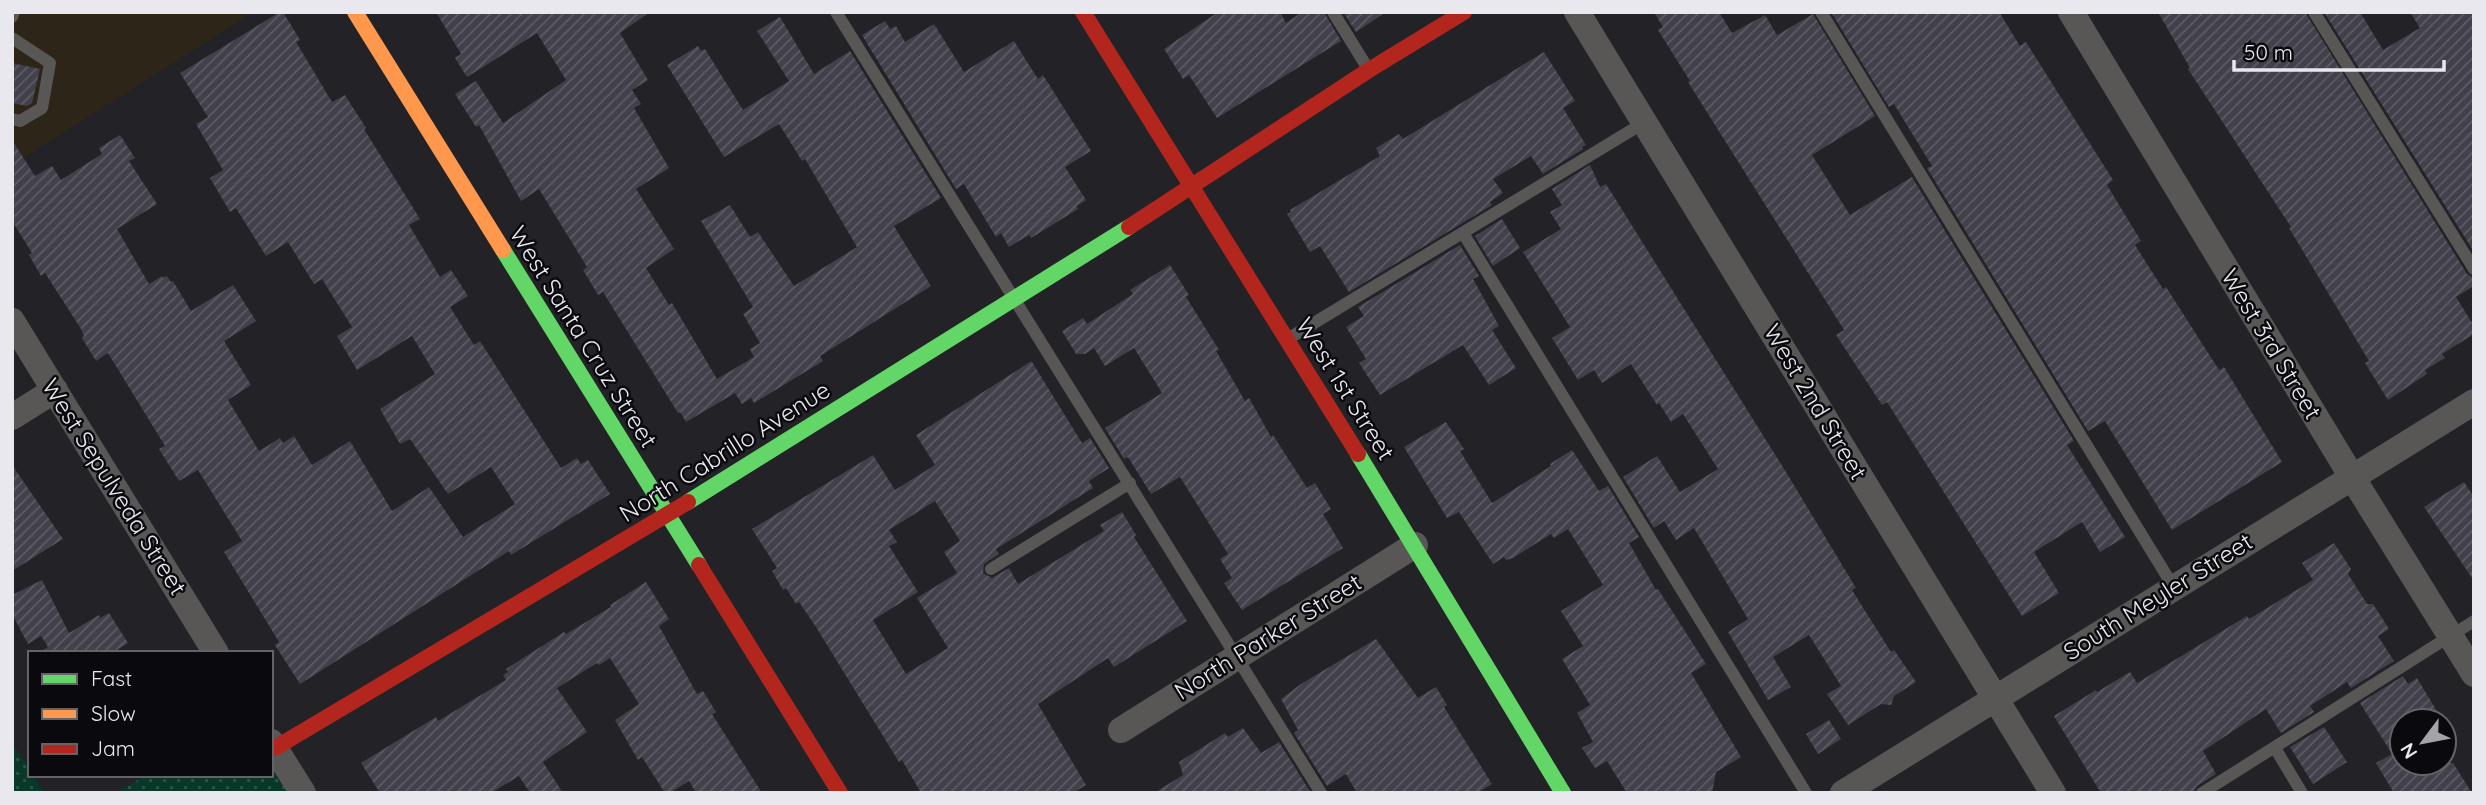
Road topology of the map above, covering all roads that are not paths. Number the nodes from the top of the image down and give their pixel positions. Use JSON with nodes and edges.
{"nodes":[{"id":1,"x":14,"y":12,"type":"edge"},
{"id":2,"x":355,"y":12,"type":"edge"},
{"id":3,"x":836,"y":12,"type":"edge"},
{"id":4,"x":1083,"y":12,"type":"edge"},
{"id":5,"x":1333,"y":12,"type":"edge"},
{"id":6,"x":1464,"y":12,"type":"edge"},
{"id":7,"x":1577,"y":12,"type":"edge"},
{"id":8,"x":1821,"y":12,"type":"edge"},
{"id":9,"x":2071,"y":12,"type":"edge"},
{"id":10,"x":2314,"y":12,"type":"edge"},
{"id":11,"x":12,"y":18,"type":"edge"},
{"id":12,"x":12,"y":38,"type":"edge"},
{"id":13,"x":1369,"y":70,"type":"junction"},
{"id":14,"x":12,"y":119,"type":"edge"},
{"id":15,"x":1645,"y":122,"type":"junction"},
{"id":16,"x":1194,"y":187,"type":"junction"},
{"id":17,"x":1463,"y":233,"type":"junction"},
{"id":18,"x":2474,"y":269,"type":"edge"},
{"id":19,"x":1016,"y":298,"type":"junction"},
{"id":20,"x":12,"y":321,"type":"edge"},
{"id":21,"x":1287,"y":340,"type":"junction"},
{"id":22,"x":55,"y":390,"type":"junction"},
{"id":23,"x":2474,"y":402,"type":"edge"},
{"id":24,"x":12,"y":417,"type":"edge"},
{"id":25,"x":2351,"y":477,"type":"junction"},
{"id":26,"x":1130,"y":483,"type":"junction"},
{"id":27,"x":667,"y":515,"type":"junction"},
{"id":28,"x":1415,"y":545,"type":"junction"},
{"id":29,"x":991,"y":569,"type":"dead end"},
{"id":30,"x":2173,"y":586,"type":"junction"},
{"id":31,"x":2474,"y":621,"type":"edge"},
{"id":32,"x":2451,"y":636,"type":"junction"},
{"id":33,"x":215,"y":651,"type":"edge"},
{"id":34,"x":1237,"y":657,"type":"junction"},
{"id":35,"x":2474,"y":674,"type":"edge"},
{"id":36,"x":1995,"y":698,"type":"junction"},
{"id":37,"x":1122,"y":730,"type":"dead end"},
{"id":38,"x":273,"y":745,"type":"edge"},
{"id":39,"x":2275,"y":748,"type":"junction"},
{"id":40,"x":303,"y":793,"type":"edge"},
{"id":41,"x":840,"y":793,"type":"edge"},
{"id":42,"x":1321,"y":793,"type":"edge"},
{"id":43,"x":1563,"y":793,"type":"edge"},
{"id":44,"x":1806,"y":793,"type":"edge"},
{"id":45,"x":1843,"y":793,"type":"edge"},
{"id":46,"x":2053,"y":793,"type":"edge"},
{"id":47,"x":2202,"y":793,"type":"edge"},
{"id":48,"x":2302,"y":793,"type":"edge"}],
"edges":[{"from":1,"to":11,"type":"lane"},
{"from":2,"to":27,"type":"street","name":"West Santa Cruz Street"},
{"from":3,"to":19,"type":"lane"},
{"from":4,"to":16,"type":"street","name":"West 1st Street"},
{"from":5,"to":13,"type":"lane"},
{"from":6,"to":13,"type":"street","name":"North Cabrillo Avenue"},
{"from":7,"to":15,"type":"street","name":"West 2nd Street"},
{"from":8,"to":30,"type":"lane"},
{"from":9,"to":25,"type":"street","name":"West 3rd Street"},
{"from":10,"to":18,"type":"lane"},
{"from":12,"to":14,"type":"lane"},
{"from":13,"to":16,"type":"street","name":"North Cabrillo Avenue"},
{"from":15,"to":17,"type":"lane"},
{"from":15,"to":36,"type":"street","name":"West 2nd Street"},
{"from":16,"to":19,"type":"street","name":"North Cabrillo Avenue"},
{"from":16,"to":21,"type":"street","name":"West 1st Street"},
{"from":17,"to":21,"type":"lane"},
{"from":17,"to":44,"type":"lane"},
{"from":19,"to":26,"type":"lane"},
{"from":19,"to":27,"type":"street","name":"North Cabrillo Avenue"},
{"from":20,"to":22,"type":"street","name":"West Sepulveda Street"},
{"from":21,"to":28,"type":"street","name":"West 1st Street"},
{"from":22,"to":24,"type":"street"},
{"from":22,"to":33,"type":"street","name":"West Sepulveda Street"},
{"from":23,"to":25,"type":"street","name":"South Meyler Street"},
{"from":25,"to":30,"type":"street","name":"South Meyler Street"},
{"from":25,"to":32,"type":"street","name":"West 3rd Street"},
{"from":26,"to":29,"type":"lane"},
{"from":26,"to":34,"type":"lane"},
{"from":27,"to":38,"type":"street","name":"North Cabrillo Avenue"},
{"from":27,"to":41,"type":"street","name":"West Santa Cruz Street"},
{"from":28,"to":34,"type":"street","name":"North Parker Street"},
{"from":28,"to":43,"type":"street","name":"West 1st Street"},
{"from":30,"to":36,"type":"street","name":"South Meyler Street"},
{"from":31,"to":32,"type":"lane"},
{"from":32,"to":35,"type":"street","name":"West 3rd Street"},
{"from":32,"to":39,"type":"lane"},
{"from":34,"to":37,"type":"street","name":"North Parker Street"},
{"from":34,"to":42,"type":"lane"},
{"from":36,"to":45,"type":"street","name":"South Meyler Street"},
{"from":36,"to":46,"type":"street","name":"West 2nd Street"},
{"from":38,"to":40,"type":"street"},
{"from":39,"to":47,"type":"lane"},
{"from":39,"to":48,"type":"lane"}]}
